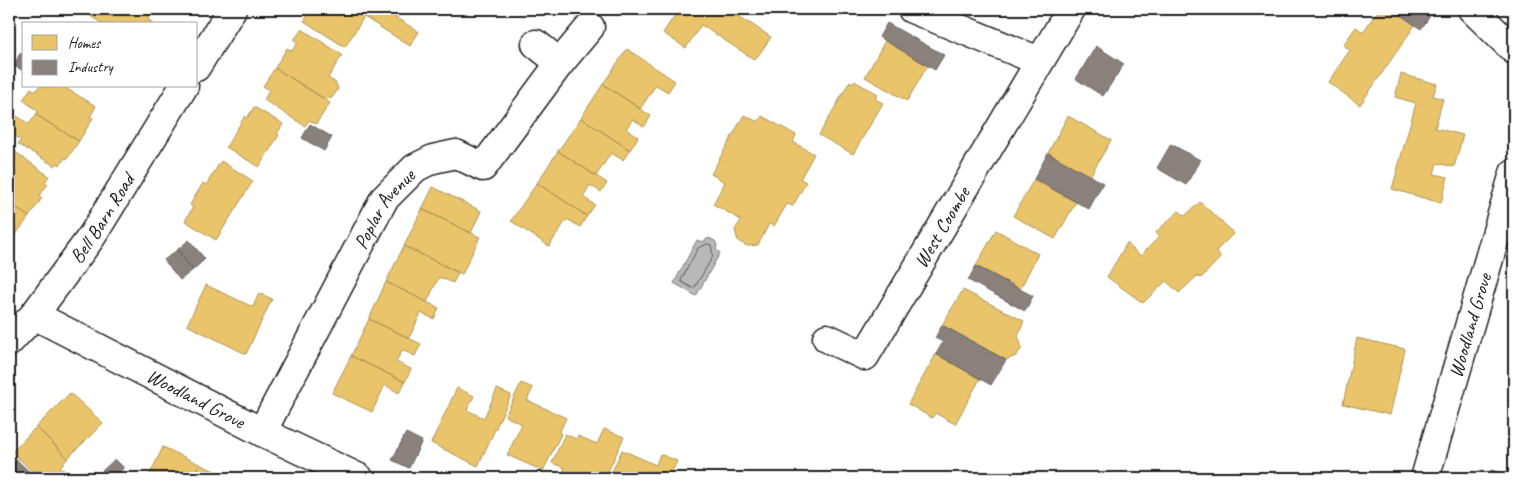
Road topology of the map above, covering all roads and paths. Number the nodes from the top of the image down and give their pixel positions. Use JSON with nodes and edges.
{"nodes":[{"id":1,"x":232,"y":9,"type":"edge"},
{"id":2,"x":912,"y":9,"type":"edge"},
{"id":3,"x":1071,"y":9,"type":"edge"},
{"id":4,"x":1472,"y":9,"type":"edge"},
{"id":5,"x":590,"y":27,"type":"dead end"},
{"id":6,"x":536,"y":44,"type":"dead end"},
{"id":7,"x":1514,"y":50,"type":"edge"},
{"id":8,"x":1038,"y":61,"type":"junction"},
{"id":9,"x":560,"y":63,"type":"junction"},
{"id":10,"x":198,"y":64,"type":"edge"},
{"id":11,"x":183,"y":88,"type":"edge"},
{"id":12,"x":1514,"y":173,"type":"edge"},
{"id":13,"x":34,"y":315,"type":"junction"},
{"id":14,"x":827,"y":338,"type":"dead end"},
{"id":15,"x":9,"y":342,"type":"edge"},
{"id":16,"x":262,"y":432,"type":"junction"},
{"id":17,"x":359,"y":478,"type":"edge"},
{"id":18,"x":1425,"y":478,"type":"edge"}],
"edges":[{"from":1,"to":10,"type":"street"},
{"from":2,"to":8,"type":"street"},
{"from":3,"to":8,"type":"street","name":"West Coombe"},
{"from":4,"to":7,"type":"street"},
{"from":5,"to":9,"type":"street","name":"Poplar Avenue"},
{"from":6,"to":9,"type":"street"},
{"from":8,"to":14,"type":"street","name":"West Coombe"},
{"from":9,"to":16,"type":"street","name":"Poplar Avenue"},
{"from":11,"to":13,"type":"street","name":"Bell Barn Road"},
{"from":12,"to":18,"type":"street","name":"Woodland Grove"},
{"from":13,"to":15,"type":"street","name":"Bell Barn Road"},
{"from":13,"to":16,"type":"street","name":"Woodland Grove"},
{"from":16,"to":17,"type":"street","name":"Woodland Grove"}]}
